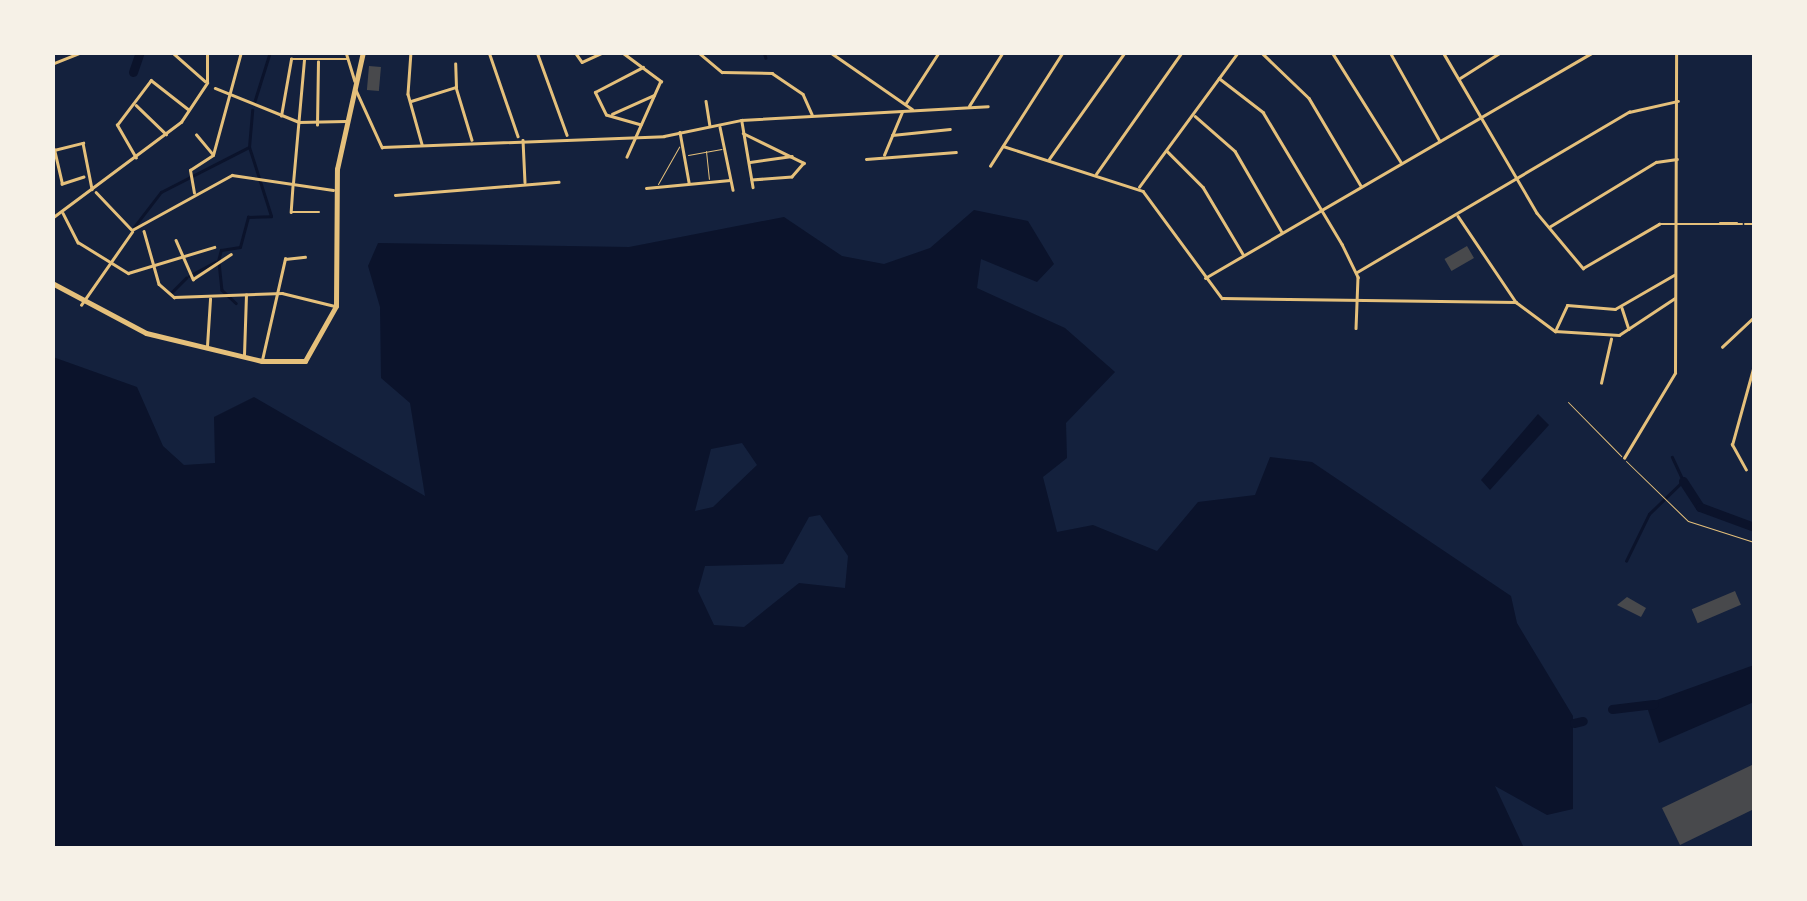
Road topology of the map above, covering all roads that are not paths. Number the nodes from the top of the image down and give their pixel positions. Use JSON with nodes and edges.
{"nodes":[{"id":1,"x":82,"y":52,"type":"edge"},
{"id":2,"x":172,"y":52,"type":"edge"},
{"id":3,"x":207,"y":52,"type":"edge"},
{"id":4,"x":241,"y":52,"type":"edge"},
{"id":5,"x":346,"y":52,"type":"edge"},
{"id":6,"x":363,"y":52,"type":"edge"},
{"id":7,"x":410,"y":52,"type":"edge"},
{"id":8,"x":489,"y":52,"type":"edge"},
{"id":9,"x":537,"y":52,"type":"edge"},
{"id":10,"x":575,"y":52,"type":"edge"},
{"id":11,"x":603,"y":52,"type":"edge"},
{"id":12,"x":622,"y":52,"type":"edge"},
{"id":13,"x":698,"y":52,"type":"edge"},
{"id":14,"x":938,"y":52,"type":"edge"},
{"id":15,"x":1003,"y":52,"type":"edge"},
{"id":16,"x":1063,"y":52,"type":"edge"},
{"id":17,"x":1125,"y":52,"type":"edge"},
{"id":18,"x":1182,"y":52,"type":"edge"},
{"id":19,"x":1238,"y":52,"type":"edge"},
{"id":20,"x":1260,"y":52,"type":"edge"},
{"id":21,"x":1332,"y":52,"type":"edge"},
{"id":22,"x":1390,"y":52,"type":"edge"},
{"id":23,"x":1443,"y":52,"type":"edge"},
{"id":24,"x":1592,"y":52,"type":"edge"},
{"id":25,"x":1676,"y":52,"type":"edge"},
{"id":26,"x":832,"y":53,"type":"edge"},
{"id":27,"x":1500,"y":53,"type":"edge"},
{"id":28,"x":348,"y":59,"type":"junction"},
{"id":29,"x":304,"y":60,"type":"junction"},
{"id":30,"x":318,"y":62,"type":"junction"},
{"id":31,"x":52,"y":64,"type":"edge"},
{"id":32,"x":455,"y":64,"type":"dead end"},
{"id":33,"x":644,"y":67,"type":"junction"},
{"id":34,"x":1219,"y":78,"type":"junction"},
{"id":35,"x":1458,"y":78,"type":"junction"},
{"id":36,"x":206,"y":83,"type":"junction"},
{"id":37,"x":355,"y":86,"type":"junction"},
{"id":38,"x":456,"y":87,"type":"junction"},
{"id":39,"x":215,"y":88,"type":"dead end"},
{"id":40,"x":656,"y":94,"type":"junction"},
{"id":41,"x":895,"y":97,"type":"junction"},
{"id":42,"x":234,"y":98,"type":"junction"},
{"id":43,"x":410,"y":101,"type":"junction"},
{"id":44,"x":706,"y":101,"type":"dead end"},
{"id":45,"x":1678,"y":101,"type":"junction"},
{"id":46,"x":135,"y":104,"type":"junction"},
{"id":47,"x":905,"y":104,"type":"junction"},
{"id":48,"x":988,"y":106,"type":"dead end"},
{"id":49,"x":968,"y":107,"type":"junction"},
{"id":50,"x":189,"y":110,"type":"junction"},
{"id":51,"x":902,"y":110,"type":"junction"},
{"id":52,"x":913,"y":110,"type":"junction"},
{"id":53,"x":894,"y":111,"type":"junction"},
{"id":54,"x":609,"y":115,"type":"junction"},
{"id":55,"x":1192,"y":115,"type":"junction"},
{"id":56,"x":281,"y":116,"type":"junction"},
{"id":57,"x":812,"y":116,"type":"junction"},
{"id":58,"x":1480,"y":118,"type":"junction"},
{"id":59,"x":742,"y":120,"type":"junction"},
{"id":60,"x":346,"y":121,"type":"junction"},
{"id":61,"x":299,"y":122,"type":"junction"},
{"id":62,"x":317,"y":125,"type":"junction"},
{"id":63,"x":720,"y":125,"type":"junction"},
{"id":64,"x":641,"y":126,"type":"junction"},
{"id":65,"x":710,"y":126,"type":"junction"},
{"id":66,"x":950,"y":129,"type":"dead end"},
{"id":67,"x":680,"y":132,"type":"junction"},
{"id":68,"x":166,"y":134,"type":"junction"},
{"id":69,"x":637,"y":134,"type":"junction"},
{"id":70,"x":744,"y":134,"type":"junction"},
{"id":71,"x":196,"y":135,"type":"dead end"},
{"id":72,"x":892,"y":135,"type":"junction"},
{"id":73,"x":568,"y":137,"type":"junction"},
{"id":74,"x":521,"y":138,"type":"junction"},
{"id":75,"x":472,"y":141,"type":"junction"},
{"id":76,"x":1440,"y":141,"type":"junction"},
{"id":77,"x":422,"y":145,"type":"junction"},
{"id":78,"x":1003,"y":146,"type":"junction"},
{"id":79,"x":682,"y":147,"type":"junction"},
{"id":80,"x":724,"y":148,"type":"junction"},
{"id":81,"x":1166,"y":150,"type":"junction"},
{"id":82,"x":706,"y":151,"type":"junction"},
{"id":83,"x":956,"y":152,"type":"dead end"},
{"id":84,"x":213,"y":155,"type":"junction"},
{"id":85,"x":684,"y":155,"type":"junction"},
{"id":86,"x":793,"y":156,"type":"junction"},
{"id":87,"x":808,"y":156,"type":"dead end"},
{"id":88,"x":883,"y":156,"type":"junction"},
{"id":89,"x":627,"y":157,"type":"dead end"},
{"id":90,"x":1678,"y":158,"type":"junction"},
{"id":91,"x":137,"y":159,"type":"junction"},
{"id":92,"x":866,"y":160,"type":"dead end"},
{"id":93,"x":1048,"y":160,"type":"junction"},
{"id":94,"x":748,"y":162,"type":"junction"},
{"id":95,"x":804,"y":163,"type":"junction"},
{"id":96,"x":1402,"y":164,"type":"junction"},
{"id":97,"x":990,"y":166,"type":"dead end"},
{"id":98,"x":1095,"y":175,"type":"junction"},
{"id":99,"x":84,"y":177,"type":"junction"},
{"id":100,"x":730,"y":180,"type":"junction"},
{"id":101,"x":752,"y":180,"type":"junction"},
{"id":102,"x":1517,"y":180,"type":"junction"},
{"id":103,"x":558,"y":182,"type":"dead end"},
{"id":104,"x":710,"y":182,"type":"junction"},
{"id":105,"x":293,"y":184,"type":"junction"},
{"id":106,"x":689,"y":184,"type":"junction"},
{"id":107,"x":525,"y":185,"type":"junction"},
{"id":108,"x":658,"y":187,"type":"junction"},
{"id":109,"x":753,"y":187,"type":"dead end"},
{"id":110,"x":1362,"y":187,"type":"junction"},
{"id":111,"x":646,"y":188,"type":"dead end"},
{"id":112,"x":1138,"y":188,"type":"junction"},
{"id":113,"x":93,"y":190,"type":"junction"},
{"id":114,"x":335,"y":190,"type":"junction"},
{"id":115,"x":733,"y":190,"type":"dead end"},
{"id":116,"x":394,"y":195,"type":"dead end"},
{"id":117,"x":195,"y":197,"type":"junction"},
{"id":118,"x":1322,"y":210,"type":"junction"},
{"id":119,"x":62,"y":212,"type":"junction"},
{"id":120,"x":336,"y":212,"type":"junction"},
{"id":121,"x":1458,"y":214,"type":"junction"},
{"id":122,"x":52,"y":218,"type":"edge"},
{"id":123,"x":1677,"y":222,"type":"junction"},
{"id":124,"x":1754,"y":224,"type":"edge"},
{"id":125,"x":1548,"y":228,"type":"junction"},
{"id":126,"x":132,"y":230,"type":"junction"},
{"id":127,"x":144,"y":230,"type":"junction"},
{"id":128,"x":1283,"y":233,"type":"junction"},
{"id":129,"x":176,"y":240,"type":"dead end"},
{"id":130,"x":214,"y":247,"type":"dead end"},
{"id":131,"x":230,"y":254,"type":"dead end"},
{"id":132,"x":1244,"y":256,"type":"junction"},
{"id":133,"x":304,"y":257,"type":"dead end"},
{"id":134,"x":183,"y":260,"type":"junction"},
{"id":135,"x":111,"y":266,"type":"junction"},
{"id":136,"x":155,"y":271,"type":"junction"},
{"id":137,"x":1357,"y":272,"type":"junction"},
{"id":138,"x":1676,"y":274,"type":"junction"},
{"id":139,"x":1205,"y":278,"type":"junction"},
{"id":140,"x":52,"y":283,"type":"edge"},
{"id":141,"x":282,"y":293,"type":"junction"},
{"id":142,"x":246,"y":294,"type":"junction"},
{"id":143,"x":210,"y":296,"type":"junction"},
{"id":144,"x":1675,"y":298,"type":"junction"},
{"id":145,"x":1516,"y":302,"type":"junction"},
{"id":146,"x":1359,"y":303,"type":"junction"},
{"id":147,"x":82,"y":306,"type":"junction"},
{"id":148,"x":336,"y":306,"type":"junction"},
{"id":149,"x":1622,"y":307,"type":"junction"},
{"id":150,"x":1754,"y":316,"type":"edge"},
{"id":151,"x":1356,"y":328,"type":"dead end"},
{"id":152,"x":1555,"y":330,"type":"junction"},
{"id":153,"x":1630,"y":330,"type":"junction"},
{"id":154,"x":1611,"y":337,"type":"junction"},
{"id":155,"x":207,"y":347,"type":"junction"},
{"id":156,"x":1722,"y":347,"type":"dead end"},
{"id":157,"x":244,"y":356,"type":"junction"},
{"id":158,"x":262,"y":361,"type":"junction"},
{"id":159,"x":1754,"y":365,"type":"edge"},
{"id":160,"x":1601,"y":383,"type":"dead end"},
{"id":161,"x":1568,"y":402,"type":"dead end"},
{"id":162,"x":1624,"y":458,"type":"junction"},
{"id":163,"x":1746,"y":470,"type":"dead end"},
{"id":164,"x":1754,"y":542,"type":"edge"}],
"edges":[{"from":1,"to":31,"type":"street"},
{"from":2,"to":36,"type":"street"},
{"from":3,"to":36,"type":"street"},
{"from":4,"to":42,"type":"street"},
{"from":5,"to":28,"type":"street"},
{"from":6,"to":37,"type":"main road"},
{"from":7,"to":43,"type":"street"},
{"from":8,"to":74,"type":"street"},
{"from":9,"to":73,"type":"street"},
{"from":10,"to":11,"type":"street"},
{"from":12,"to":33,"type":"street"},
{"from":13,"to":57,"type":"street"},
{"from":14,"to":47,"type":"street"},
{"from":15,"to":49,"type":"street"},
{"from":16,"to":78,"type":"street"},
{"from":17,"to":93,"type":"street"},
{"from":18,"to":98,"type":"street"},
{"from":19,"to":34,"type":"street"},
{"from":20,"to":110,"type":"street"},
{"from":21,"to":96,"type":"street"},
{"from":22,"to":76,"type":"street"},
{"from":23,"to":35,"type":"street"},
{"from":24,"to":58,"type":"street"},
{"from":25,"to":45,"type":"street"},
{"from":26,"to":41,"type":"street"},
{"from":27,"to":35,"type":"street"},
{"from":28,"to":30,"type":"street"},
{"from":28,"to":37,"type":"street"},
{"from":29,"to":30,"type":"street"},
{"from":29,"to":56,"type":"street"},
{"from":29,"to":61,"type":"street"},
{"from":30,"to":62,"type":"street"},
{"from":32,"to":38,"type":"street"},
{"from":33,"to":40,"type":"street"},
{"from":33,"to":54,"type":"street"},
{"from":34,"to":55,"type":"street"},
{"from":34,"to":118,"type":"street"},
{"from":35,"to":58,"type":"street"},
{"from":36,"to":50,"type":"street"},
{"from":37,"to":60,"type":"main road"},
{"from":37,"to":77,"type":"street"},
{"from":38,"to":43,"type":"street"},
{"from":38,"to":75,"type":"street"},
{"from":39,"to":42,"type":"street"},
{"from":40,"to":54,"type":"street"},
{"from":40,"to":64,"type":"street"},
{"from":41,"to":47,"type":"street"},
{"from":41,"to":53,"type":"street"},
{"from":42,"to":56,"type":"street"},
{"from":42,"to":84,"type":"street"},
{"from":43,"to":77,"type":"street"},
{"from":44,"to":65,"type":"street"},
{"from":45,"to":90,"type":"street"},
{"from":45,"to":102,"type":"street"},
{"from":46,"to":50,"type":"street"},
{"from":46,"to":68,"type":"street"},
{"from":46,"to":91,"type":"street"},
{"from":47,"to":52,"type":"street"},
{"from":48,"to":49,"type":"street"},
{"from":49,"to":52,"type":"street"},
{"from":50,"to":68,"type":"street"},
{"from":51,"to":52,"type":"street"},
{"from":51,"to":53,"type":"street"},
{"from":51,"to":72,"type":"street"},
{"from":53,"to":57,"type":"street"},
{"from":54,"to":64,"type":"street"},
{"from":55,"to":81,"type":"street"},
{"from":55,"to":128,"type":"street"},
{"from":56,"to":61,"type":"street"},
{"from":57,"to":59,"type":"street"},
{"from":58,"to":76,"type":"street"},
{"from":58,"to":102,"type":"street"},
{"from":59,"to":63,"type":"street"},
{"from":59,"to":70,"type":"street"},
{"from":60,"to":62,"type":"street"},
{"from":60,"to":114,"type":"main road"},
{"from":61,"to":62,"type":"street"},
{"from":61,"to":105,"type":"street"},
{"from":63,"to":65,"type":"street"},
{"from":63,"to":80,"type":"street"},
{"from":64,"to":69,"type":"street"},
{"from":65,"to":67,"type":"street"},
{"from":66,"to":72,"type":"street"},
{"from":67,"to":69,"type":"street"},
{"from":67,"to":79,"type":"street"},
{"from":68,"to":91,"type":"street"},
{"from":69,"to":73,"type":"street"},
{"from":69,"to":89,"type":"street"},
{"from":70,"to":86,"type":"street"},
{"from":70,"to":94,"type":"street"},
{"from":71,"to":84,"type":"street"},
{"from":72,"to":88,"type":"street"},
{"from":73,"to":74,"type":"street"},
{"from":74,"to":75,"type":"street"},
{"from":74,"to":107,"type":"street"},
{"from":75,"to":77,"type":"street"},
{"from":76,"to":96,"type":"street"},
{"from":78,"to":93,"type":"street"},
{"from":78,"to":97,"type":"street"},
{"from":79,"to":85,"type":"street"},
{"from":79,"to":108,"type":"lane"},
{"from":80,"to":82,"type":"lane"},
{"from":80,"to":100,"type":"street"},
{"from":81,"to":112,"type":"street"},
{"from":81,"to":132,"type":"street"},
{"from":82,"to":85,"type":"lane"},
{"from":82,"to":104,"type":"lane"},
{"from":83,"to":88,"type":"street"},
{"from":84,"to":117,"type":"street"},
{"from":85,"to":106,"type":"street"},
{"from":86,"to":94,"type":"street"},
{"from":86,"to":95,"type":"street"},
{"from":87,"to":95,"type":"lane"},
{"from":88,"to":92,"type":"street"},
{"from":90,"to":123,"type":"street"},
{"from":90,"to":125,"type":"street"},
{"from":91,"to":113,"type":"street"},
{"from":93,"to":98,"type":"street"},
{"from":94,"to":101,"type":"street"},
{"from":95,"to":101,"type":"street"},
{"from":96,"to":110,"type":"street"},
{"from":98,"to":112,"type":"street"},
{"from":99,"to":99,"type":"street"},
{"from":99,"to":113,"type":"street"},
{"from":100,"to":104,"type":"street"},
{"from":100,"to":115,"type":"street"},
{"from":101,"to":109,"type":"street"},
{"from":102,"to":121,"type":"street"},
{"from":102,"to":125,"type":"street"},
{"from":103,"to":107,"type":"street"},
{"from":104,"to":106,"type":"street"},
{"from":105,"to":114,"type":"street"},
{"from":105,"to":117,"type":"street"},
{"from":105,"to":120,"type":"street"},
{"from":106,"to":108,"type":"street"},
{"from":107,"to":116,"type":"street"},
{"from":108,"to":111,"type":"street"},
{"from":110,"to":118,"type":"street"},
{"from":112,"to":139,"type":"street"},
{"from":113,"to":119,"type":"street"},
{"from":113,"to":126,"type":"street"},
{"from":114,"to":120,"type":"main road"},
{"from":117,"to":127,"type":"street"},
{"from":118,"to":128,"type":"street"},
{"from":118,"to":137,"type":"street"},
{"from":119,"to":122,"type":"street"},
{"from":119,"to":135,"type":"street"},
{"from":120,"to":148,"type":"main road"},
{"from":121,"to":137,"type":"street"},
{"from":121,"to":145,"type":"street"},
{"from":123,"to":124,"type":"street"},
{"from":123,"to":125,"type":"street"},
{"from":123,"to":138,"type":"street"},
{"from":126,"to":127,"type":"street"},
{"from":126,"to":135,"type":"street"},
{"from":127,"to":136,"type":"street"},
{"from":128,"to":132,"type":"street"},
{"from":129,"to":134,"type":"street"},
{"from":130,"to":134,"type":"street"},
{"from":131,"to":134,"type":"street"},
{"from":132,"to":139,"type":"street"},
{"from":133,"to":141,"type":"street"},
{"from":134,"to":136,"type":"street"},
{"from":135,"to":136,"type":"street"},
{"from":135,"to":147,"type":"street"},
{"from":136,"to":143,"type":"street"},
{"from":137,"to":146,"type":"street"},
{"from":138,"to":144,"type":"street"},
{"from":138,"to":149,"type":"street"},
{"from":139,"to":146,"type":"street"},
{"from":140,"to":147,"type":"main road"},
{"from":141,"to":142,"type":"street"},
{"from":141,"to":148,"type":"street"},
{"from":141,"to":158,"type":"street"},
{"from":142,"to":143,"type":"street"},
{"from":142,"to":157,"type":"street"},
{"from":143,"to":155,"type":"street"},
{"from":144,"to":153,"type":"street"},
{"from":144,"to":162,"type":"street"},
{"from":145,"to":146,"type":"street"},
{"from":145,"to":152,"type":"street"},
{"from":146,"to":151,"type":"street"},
{"from":147,"to":155,"type":"main road"},
{"from":148,"to":158,"type":"main road"},
{"from":149,"to":152,"type":"street"},
{"from":149,"to":153,"type":"street"},
{"from":150,"to":156,"type":"street"},
{"from":152,"to":154,"type":"street"},
{"from":153,"to":154,"type":"street"},
{"from":154,"to":160,"type":"street"},
{"from":155,"to":157,"type":"main road"},
{"from":157,"to":158,"type":"main road"},
{"from":159,"to":163,"type":"street"},
{"from":161,"to":162,"type":"lane"},
{"from":162,"to":164,"type":"lane"}]}
